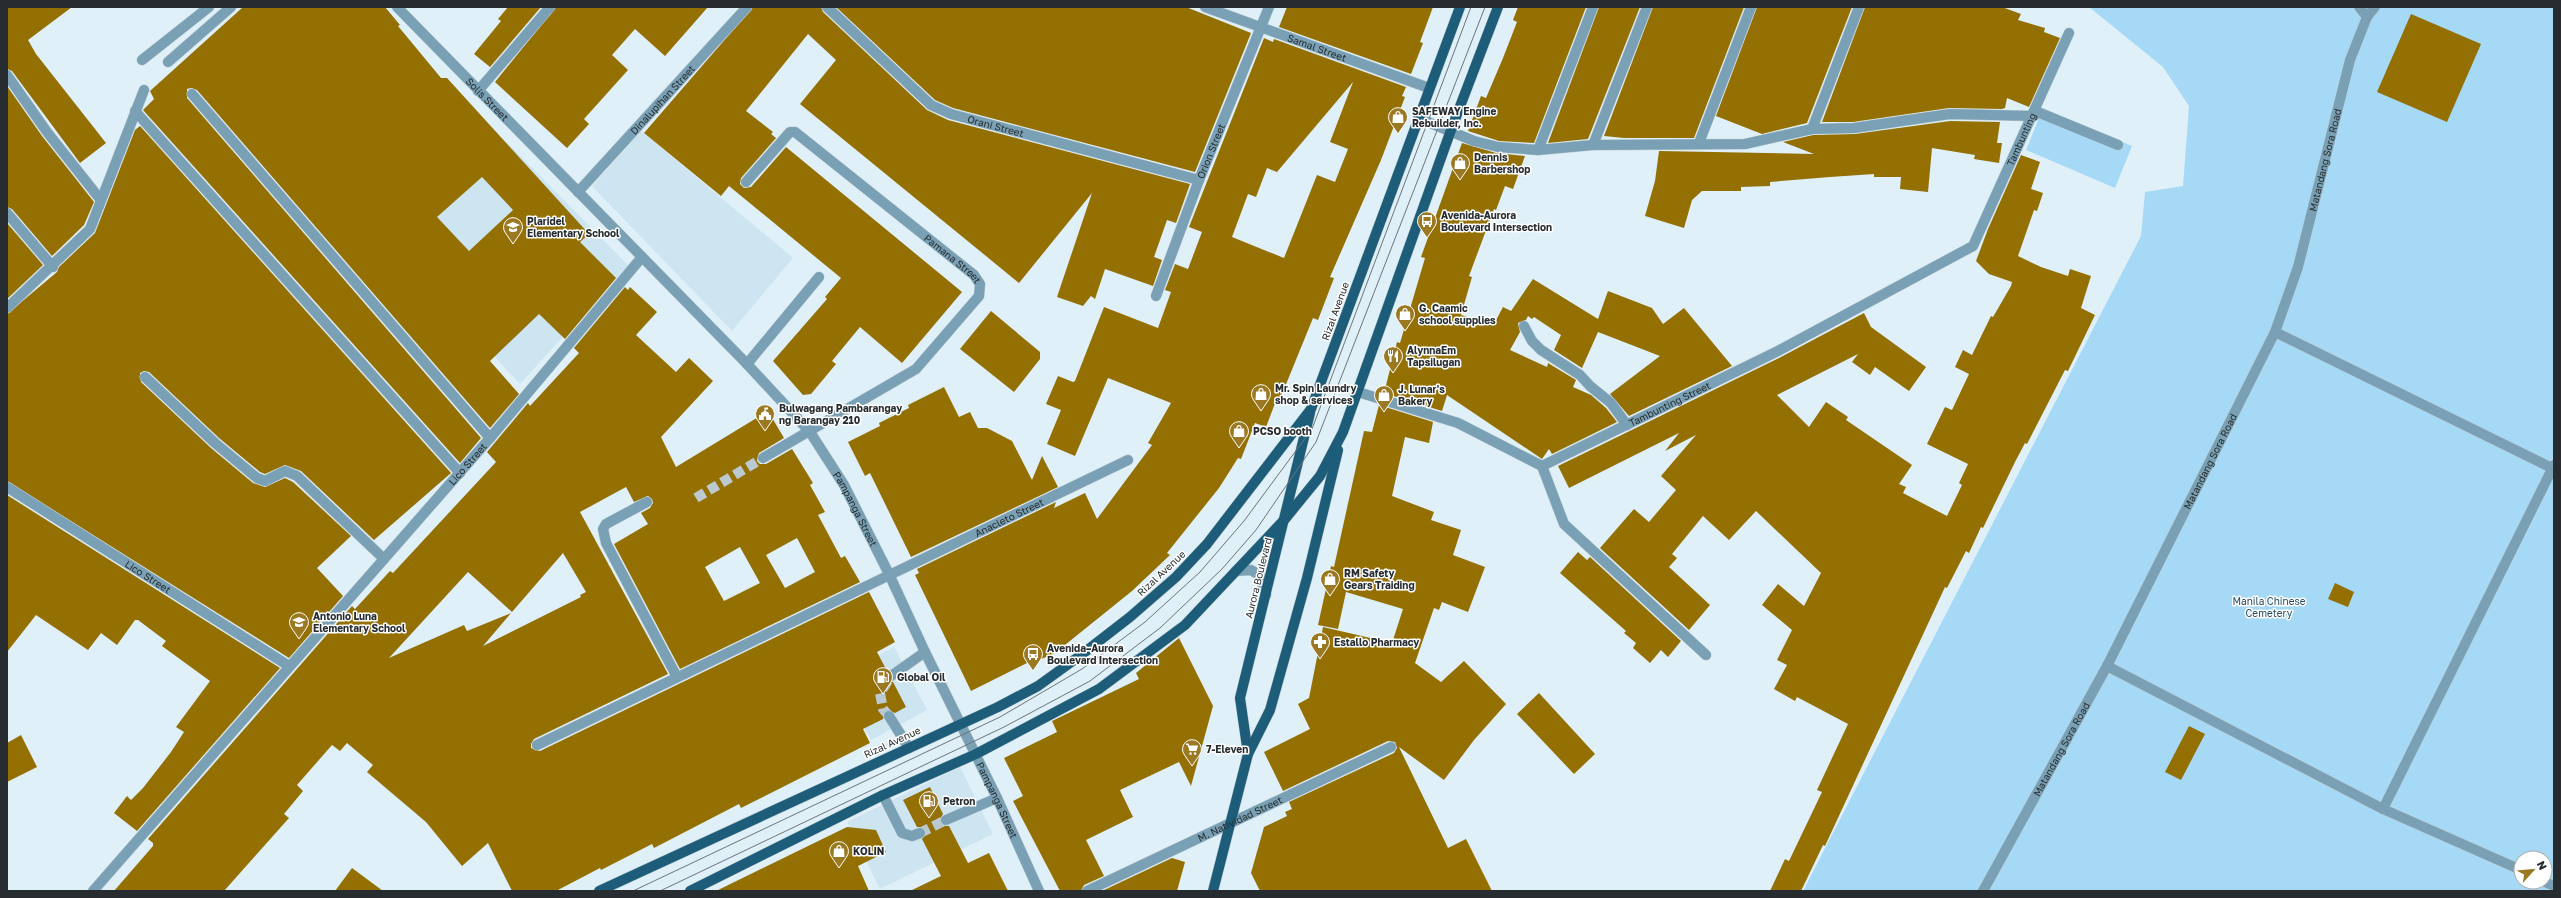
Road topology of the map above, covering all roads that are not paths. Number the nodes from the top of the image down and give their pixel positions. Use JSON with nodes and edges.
{"nodes":[{"id":1,"x":209,"y":7,"type":"edge"},
{"id":2,"x":232,"y":7,"type":"edge"},
{"id":3,"x":397,"y":7,"type":"edge"},
{"id":4,"x":550,"y":7,"type":"edge"},
{"id":5,"x":747,"y":7,"type":"edge"},
{"id":6,"x":827,"y":7,"type":"edge"},
{"id":7,"x":1205,"y":7,"type":"edge"},
{"id":8,"x":1269,"y":7,"type":"edge"},
{"id":9,"x":1460,"y":7,"type":"edge"},
{"id":10,"x":1498,"y":7,"type":"edge"},
{"id":11,"x":1593,"y":7,"type":"edge"},
{"id":12,"x":1647,"y":7,"type":"edge"},
{"id":13,"x":1751,"y":7,"type":"edge"},
{"id":14,"x":1859,"y":7,"type":"edge"},
{"id":15,"x":2359,"y":7,"type":"edge"},
{"id":16,"x":2375,"y":7,"type":"edge"},
{"id":17,"x":2367,"y":17,"type":"junction"},
{"id":18,"x":1260,"y":29,"type":"junction"},
{"id":19,"x":2069,"y":33,"type":"dead end"},
{"id":20,"x":142,"y":60,"type":"dead end"},
{"id":21,"x":168,"y":62,"type":"dead end"},
{"id":22,"x":7,"y":75,"type":"edge"},
{"id":23,"x":1429,"y":88,"type":"junction"},
{"id":24,"x":144,"y":90,"type":"dead end"},
{"id":25,"x":478,"y":91,"type":"junction"},
{"id":26,"x":192,"y":94,"type":"dead end"},
{"id":27,"x":135,"y":111,"type":"junction"},
{"id":28,"x":2035,"y":113,"type":"junction"},
{"id":29,"x":1418,"y":118,"type":"junction"},
{"id":30,"x":1812,"y":129,"type":"junction"},
{"id":31,"x":1451,"y":130,"type":"junction"},
{"id":32,"x":1699,"y":143,"type":"junction"},
{"id":33,"x":1593,"y":145,"type":"junction"},
{"id":34,"x":2118,"y":145,"type":"dead end"},
{"id":35,"x":1538,"y":150,"type":"junction"},
{"id":36,"x":1199,"y":180,"type":"junction"},
{"id":37,"x":746,"y":182,"type":"dead end"},
{"id":38,"x":578,"y":192,"type":"junction"},
{"id":39,"x":100,"y":199,"type":"junction"},
{"id":40,"x":7,"y":213,"type":"edge"},
{"id":41,"x":1973,"y":246,"type":"joint"},
{"id":42,"x":642,"y":257,"type":"junction"},
{"id":43,"x":53,"y":267,"type":"junction"},
{"id":44,"x":819,"y":277,"type":"dead end"},
{"id":45,"x":1156,"y":296,"type":"dead end"},
{"id":46,"x":7,"y":308,"type":"edge"},
{"id":47,"x":1524,"y":326,"type":"dead end"},
{"id":48,"x":2275,"y":332,"type":"junction"},
{"id":49,"x":747,"y":364,"type":"junction"},
{"id":50,"x":145,"y":377,"type":"dead end"},
{"id":51,"x":1358,"y":392,"type":"junction"},
{"id":52,"x":1311,"y":409,"type":"junction"},
{"id":53,"x":1627,"y":425,"type":"junction"},
{"id":54,"x":810,"y":432,"type":"junction"},
{"id":55,"x":1342,"y":432,"type":"junction"},
{"id":56,"x":490,"y":438,"type":"junction"},
{"id":57,"x":764,"y":458,"type":"tunnel mouth"},
{"id":58,"x":1128,"y":460,"type":"dead end"},
{"id":59,"x":1542,"y":466,"type":"junction"},
{"id":60,"x":2553,"y":468,"type":"edge"},
{"id":61,"x":460,"y":473,"type":"junction"},
{"id":62,"x":7,"y":487,"type":"edge"},
{"id":63,"x":647,"y":502,"type":"dead end"},
{"id":64,"x":1285,"y":519,"type":"junction"},
{"id":65,"x":384,"y":559,"type":"junction"},
{"id":66,"x":1236,"y":571,"type":"junction"},
{"id":67,"x":889,"y":574,"type":"junction"},
{"id":68,"x":1266,"y":595,"type":"junction"},
{"id":69,"x":925,"y":652,"type":"junction"},
{"id":70,"x":1706,"y":655,"type":"dead end"},
{"id":71,"x":288,"y":666,"type":"junction"},
{"id":72,"x":2107,"y":666,"type":"junction"},
{"id":73,"x":890,"y":676,"type":"tunnel mouth"},
{"id":74,"x":677,"y":677,"type":"junction"},
{"id":75,"x":889,"y":716,"type":"tunnel mouth"},
{"id":76,"x":961,"y":723,"type":"junction"},
{"id":77,"x":537,"y":746,"type":"dead end"},
{"id":78,"x":1392,"y":747,"type":"dead end"},
{"id":79,"x":909,"y":748,"type":"junction"},
{"id":80,"x":976,"y":754,"type":"junction"},
{"id":81,"x":1248,"y":754,"type":"junction"},
{"id":82,"x":883,"y":795,"type":"junction"},
{"id":83,"x":998,"y":798,"type":"junction"},
{"id":84,"x":2383,"y":809,"type":"junction"},
{"id":85,"x":946,"y":820,"type":"tunnel mouth"},
{"id":86,"x":1230,"y":824,"type":"junction"},
{"id":87,"x":920,"y":833,"type":"tunnel mouth"},
{"id":88,"x":2513,"y":866,"type":"edge"},
{"id":89,"x":93,"y":891,"type":"edge"},
{"id":90,"x":599,"y":891,"type":"edge"},
{"id":91,"x":690,"y":891,"type":"edge"},
{"id":92,"x":1039,"y":891,"type":"edge"},
{"id":93,"x":1087,"y":891,"type":"edge"},
{"id":94,"x":1212,"y":891,"type":"edge"},
{"id":95,"x":1983,"y":891,"type":"edge"}],
"edges":[{"from":1,"to":20,"type":"street"},
{"from":2,"to":21,"type":"street"},
{"from":3,"to":25,"type":"street","name":"Solis Street"},
{"from":4,"to":25,"type":"street"},
{"from":5,"to":38,"type":"street","name":"Dinalupihan Street"},
{"from":6,"to":36,"type":"street","name":"Orani Street"},
{"from":7,"to":18,"type":"street","name":"Samal Street"},
{"from":8,"to":18,"type":"street","name":"Orion Street"},
{"from":9,"to":23,"type":"main road","name":"Rizal Avenue"},
{"from":10,"to":31,"type":"main road"},
{"from":11,"to":35,"type":"street"},
{"from":12,"to":33,"type":"street"},
{"from":13,"to":32,"type":"street"},
{"from":14,"to":30,"type":"street"},
{"from":15,"to":17,"type":"street"},
{"from":16,"to":17,"type":"street","name":"Matandang Sora Road"},
{"from":17,"to":48,"type":"street","name":"Matandang Sora Road"},
{"from":18,"to":23,"type":"street","name":"Samal Street"},
{"from":18,"to":36,"type":"street","name":"Orion Street"},
{"from":19,"to":28,"type":"street","name":"Tambunting"},
{"from":22,"to":39,"type":"street"},
{"from":23,"to":29,"type":"main road","name":"Rizal Avenue"},
{"from":24,"to":27,"type":"street"},
{"from":25,"to":38,"type":"street","name":"Solis Street"},
{"from":26,"to":56,"type":"street"},
{"from":27,"to":39,"type":"street"},
{"from":27,"to":61,"type":"street"},
{"from":28,"to":30,"type":"street"},
{"from":28,"to":34,"type":"street"},
{"from":28,"to":41,"type":"street","name":"Tambunting"},
{"from":29,"to":31,"type":"street"},
{"from":29,"to":52,"type":"main road","name":"Rizal Avenue"},
{"from":30,"to":32,"type":"street"},
{"from":31,"to":35,"type":"street"},
{"from":31,"to":51,"type":"main road"},
{"from":32,"to":33,"type":"street"},
{"from":33,"to":35,"type":"street"},
{"from":36,"to":45,"type":"street","name":"Orion Street"},
{"from":37,"to":54,"type":"street","name":"Pamana Street"},
{"from":38,"to":42,"type":"street","name":"Pampanga Street"},
{"from":39,"to":43,"type":"street"},
{"from":40,"to":43,"type":"street"},
{"from":41,"to":53,"type":"street","name":"Tambunting Street"},
{"from":42,"to":49,"type":"street","name":"Pampanga Street"},
{"from":42,"to":56,"type":"street","name":"Lico Street"},
{"from":43,"to":46,"type":"street"},
{"from":44,"to":49,"type":"street"},
{"from":47,"to":53,"type":"street"},
{"from":48,"to":60,"type":"street"},
{"from":48,"to":72,"type":"street","name":"Matandang Sora Road"},
{"from":49,"to":54,"type":"street","name":"Pampanga Street"},
{"from":50,"to":65,"type":"street"},
{"from":51,"to":55,"type":"main road"},
{"from":51,"to":59,"type":"street"},
{"from":52,"to":64,"type":"main road","name":"Aurora Boulevard"},
{"from":52,"to":76,"type":"main road","name":"Rizal Avenue"},
{"from":53,"to":59,"type":"street","name":"Tambunting Street"},
{"from":54,"to":57,"type":"street","name":"Pamana Street"},
{"from":54,"to":67,"type":"street","name":"Pampanga Street"},
{"from":55,"to":64,"type":"main road"},
{"from":55,"to":81,"type":"main road","name":"Aurora Boulevard"},
{"from":56,"to":61,"type":"street","name":"Lico Street"},
{"from":58,"to":67,"type":"street","name":"Anacleto Street"},
{"from":59,"to":70,"type":"street"},
{"from":60,"to":84,"type":"street"},
{"from":61,"to":65,"type":"street","name":"Lico Street"},
{"from":62,"to":71,"type":"street","name":"Lico Street"},
{"from":63,"to":74,"type":"street"},
{"from":64,"to":66,"type":"main road"},
{"from":64,"to":68,"type":"main road","name":"Aurora Boulevard"},
{"from":65,"to":71,"type":"street","name":"Lico Street"},
{"from":66,"to":68,"type":"street"},
{"from":66,"to":80,"type":"main road"},
{"from":67,"to":69,"type":"street","name":"Pampanga Street"},
{"from":67,"to":74,"type":"street","name":"Anacleto Street"},
{"from":68,"to":81,"type":"main road","name":"Aurora Boulevard"},
{"from":69,"to":73,"type":"street"},
{"from":69,"to":76,"type":"street","name":"Pampanga Street"},
{"from":71,"to":89,"type":"street","name":"Lico Street"},
{"from":72,"to":84,"type":"street"},
{"from":72,"to":95,"type":"street","name":"Matandang Sora Road"},
{"from":74,"to":77,"type":"street","name":"Anacleto Street"},
{"from":75,"to":79,"type":"street"},
{"from":76,"to":79,"type":"main road","name":"Rizal Avenue"},
{"from":76,"to":80,"type":"street","name":"Pampanga Street"},
{"from":78,"to":86,"type":"street","name":"M. Natividad Street"},
{"from":79,"to":90,"type":"main road","name":"Rizal Avenue"},
{"from":80,"to":82,"type":"main road"},
{"from":80,"to":83,"type":"street","name":"Pampanga Street"},
{"from":81,"to":86,"type":"main road","name":"Aurora Boulevard"},
{"from":82,"to":87,"type":"street"},
{"from":82,"to":91,"type":"main road"},
{"from":83,"to":85,"type":"street"},
{"from":83,"to":92,"type":"street","name":"Pampanga Street"},
{"from":84,"to":88,"type":"street"},
{"from":86,"to":93,"type":"street","name":"M. Natividad Street"},
{"from":86,"to":94,"type":"main road","name":"Aurora Boulevard"}]}
